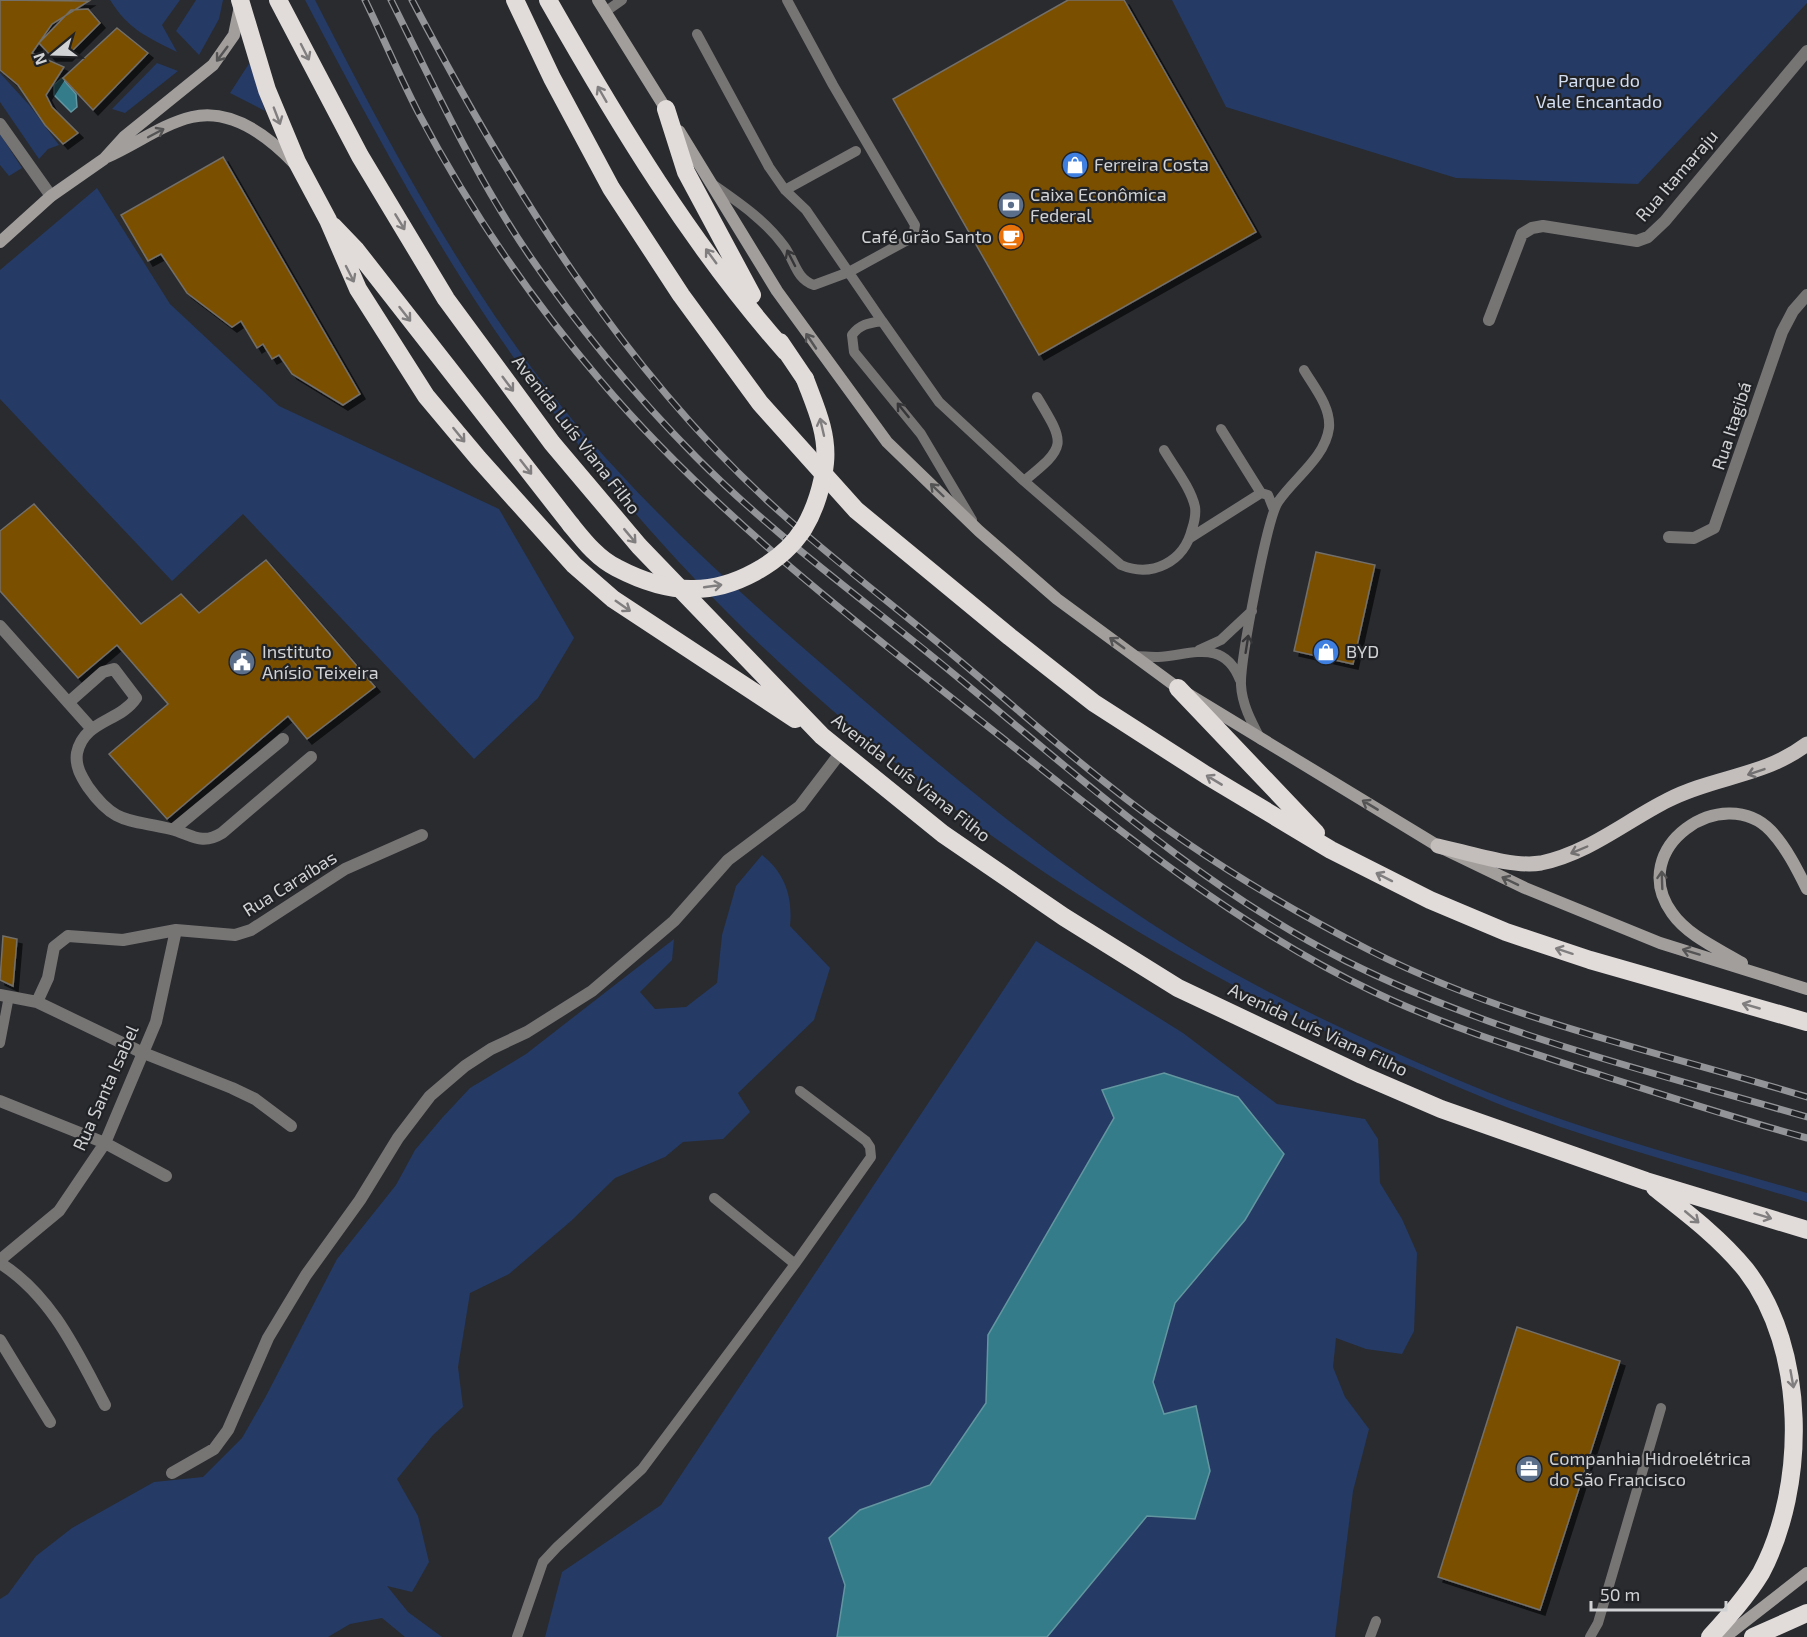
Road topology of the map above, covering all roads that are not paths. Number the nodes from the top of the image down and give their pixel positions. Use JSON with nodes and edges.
{"nodes":[{"id":1,"x":240,"y":0,"type":"edge"},
{"id":2,"x":278,"y":0,"type":"edge"},
{"id":3,"x":516,"y":0,"type":"edge"},
{"id":4,"x":548,"y":0,"type":"edge"},
{"id":5,"x":598,"y":0,"type":"edge"},
{"id":6,"x":622,"y":0,"type":"edge"},
{"id":7,"x":787,"y":0,"type":"edge"},
{"id":8,"x":605,"y":12,"type":"junction"},
{"id":9,"x":697,"y":34,"type":"dead end"},
{"id":10,"x":1807,"y":51,"type":"edge"},
{"id":11,"x":666,"y":110,"type":"junction"},
{"id":12,"x":0,"y":124,"type":"edge"},
{"id":13,"x":856,"y":151,"type":"dead end"},
{"id":14,"x":104,"y":159,"type":"junction"},
{"id":15,"x":301,"y":171,"type":"junction"},
{"id":16,"x":708,"y":181,"type":"junction"},
{"id":17,"x":785,"y":190,"type":"junction"},
{"id":18,"x":51,"y":196,"type":"junction"},
{"id":19,"x":327,"y":220,"type":"junction"},
{"id":20,"x":0,"y":242,"type":"edge"},
{"id":21,"x":849,"y":272,"type":"junction"},
{"id":22,"x":1807,"y":295,"type":"edge"},
{"id":23,"x":1489,"y":320,"type":"dead end"},
{"id":24,"x":882,"y":321,"type":"junction"},
{"id":25,"x":786,"y":352,"type":"junction"},
{"id":26,"x":1304,"y":370,"type":"dead end"},
{"id":27,"x":1037,"y":397,"type":"dead end"},
{"id":28,"x":1221,"y":429,"type":"dead end"},
{"id":29,"x":1164,"y":450,"type":"dead end"},
{"id":30,"x":1024,"y":481,"type":"junction"},
{"id":31,"x":1261,"y":494,"type":"junction"},
{"id":32,"x":1274,"y":510,"type":"junction"},
{"id":33,"x":979,"y":531,"type":"junction"},
{"id":34,"x":1669,"y":537,"type":"dead end"},
{"id":35,"x":1190,"y":538,"type":"junction"},
{"id":36,"x":1252,"y":611,"type":"junction"},
{"id":37,"x":0,"y":626,"type":"edge"},
{"id":38,"x":1197,"y":651,"type":"junction"},
{"id":39,"x":1134,"y":656,"type":"junction"},
{"id":40,"x":1241,"y":683,"type":"junction"},
{"id":41,"x":1178,"y":688,"type":"junction"},
{"id":42,"x":69,"y":702,"type":"junction"},
{"id":43,"x":91,"y":728,"type":"junction"},
{"id":44,"x":822,"y":736,"type":"junction"},
{"id":45,"x":283,"y":739,"type":"dead end"},
{"id":46,"x":1261,"y":740,"type":"junction"},
{"id":47,"x":1807,"y":744,"type":"edge"},
{"id":48,"x":841,"y":752,"type":"junction"},
{"id":49,"x":311,"y":757,"type":"dead end"},
{"id":50,"x":174,"y":830,"type":"junction"},
{"id":51,"x":422,"y":836,"type":"dead end"},
{"id":52,"x":1438,"y":846,"type":"junction"},
{"id":53,"x":1331,"y":850,"type":"junction"},
{"id":54,"x":1807,"y":889,"type":"edge"},
{"id":55,"x":176,"y":930,"type":"junction"},
{"id":56,"x":1759,"y":973,"type":"junction"},
{"id":57,"x":1807,"y":989,"type":"edge"},
{"id":58,"x":5,"y":995,"type":"edge"},
{"id":59,"x":37,"y":1002,"type":"junction"},
{"id":60,"x":1807,"y":1022,"type":"edge"},
{"id":61,"x":0,"y":1043,"type":"edge"},
{"id":62,"x":141,"y":1052,"type":"junction"},
{"id":63,"x":800,"y":1091,"type":"dead end"},
{"id":64,"x":0,"y":1101,"type":"edge"},
{"id":65,"x":291,"y":1126,"type":"dead end"},
{"id":66,"x":105,"y":1143,"type":"junction"},
{"id":67,"x":166,"y":1176,"type":"dead end"},
{"id":68,"x":1646,"y":1181,"type":"junction"},
{"id":69,"x":714,"y":1198,"type":"dead end"},
{"id":70,"x":1807,"y":1230,"type":"edge"},
{"id":71,"x":0,"y":1262,"type":"edge"},
{"id":72,"x":795,"y":1264,"type":"junction"},
{"id":73,"x":0,"y":1340,"type":"edge"},
{"id":74,"x":105,"y":1405,"type":"dead end"},
{"id":75,"x":1661,"y":1408,"type":"dead end"},
{"id":76,"x":50,"y":1422,"type":"dead end"},
{"id":77,"x":172,"y":1473,"type":"dead end"},
{"id":78,"x":1807,"y":1573,"type":"edge"},
{"id":79,"x":1807,"y":1613,"type":"edge"},
{"id":80,"x":1376,"y":1620,"type":"dead end"},
{"id":81,"x":517,"y":1637,"type":"edge"},
{"id":82,"x":1370,"y":1637,"type":"edge"},
{"id":83,"x":1590,"y":1637,"type":"edge"},
{"id":84,"x":1710,"y":1637,"type":"edge"},
{"id":85,"x":1725,"y":1637,"type":"edge"},
{"id":86,"x":1753,"y":1637,"type":"edge"}],
"edges":[{"from":1,"to":14,"type":"main road","one_way":true},
{"from":1,"to":15,"type":"highway","one_way":true},
{"from":2,"to":44,"type":"highway","name":"Avenida Luís Viana Filho","one_way":true},
{"from":53,"to":3,"type":"highway","one_way":true},
{"from":25,"to":4,"type":"highway","one_way":true},
{"from":5,"to":8,"type":"main road"},
{"from":6,"to":8,"type":"lane"},
{"from":7,"to":21,"type":"lane"},
{"from":8,"to":11,"type":"main road"},
{"from":9,"to":17,"type":"lane"},
{"from":10,"to":23,"type":"street","name":"Rua Itamaraju"},
{"from":11,"to":16,"type":"main road"},
{"from":11,"to":25,"type":"highway"},
{"from":12,"to":18,"type":"street"},
{"from":13,"to":17,"type":"lane"},
{"from":14,"to":15,"type":"main road","one_way":true},
{"from":14,"to":18,"type":"main road"},
{"from":15,"to":19,"type":"highway"},
{"from":21,"to":16,"type":"lane","one_way":true},
{"from":33,"to":16,"type":"main road","one_way":true},
{"from":17,"to":21,"type":"lane"},
{"from":18,"to":20,"type":"main road"},
{"from":19,"to":25,"type":"highway","one_way":true,"bridge":true},
{"from":19,"to":44,"type":"highway","one_way":true},
{"from":21,"to":24,"type":"lane"},
{"from":22,"to":34,"type":"street","name":"Rua Itagibá"},
{"from":24,"to":30,"type":"lane"},
{"from":33,"to":24,"type":"lane","one_way":true},
{"from":26,"to":32,"type":"lane"},
{"from":27,"to":30,"type":"lane"},
{"from":28,"to":31,"type":"lane"},
{"from":29,"to":35,"type":"lane"},
{"from":30,"to":35,"type":"lane"},
{"from":31,"to":32,"type":"lane"},
{"from":31,"to":35,"type":"lane"},
{"from":32,"to":36,"type":"lane"},
{"from":39,"to":33,"type":"main road","one_way":true},
{"from":36,"to":38,"type":"lane"},
{"from":40,"to":36,"type":"lane","one_way":true},
{"from":37,"to":42,"type":"street"},
{"from":38,"to":39,"type":"lane"},
{"from":38,"to":40,"type":"lane"},
{"from":39,"to":41,"type":"main road"},
{"from":40,"to":46,"type":"lane"},
{"from":41,"to":46,"type":"main road"},
{"from":41,"to":53,"type":"highway"},
{"from":42,"to":43,"type":"street"},
{"from":42,"to":43,"type":"street"},
{"from":43,"to":50,"type":"street"},
{"from":44,"to":48,"type":"highway","name":"Avenida Luís Viana Filho"},
{"from":45,"to":50,"type":"street"},
{"from":52,"to":46,"type":"main road","one_way":true},
{"from":47,"to":52,"type":"main road","one_way":true},
{"from":48,"to":68,"type":"highway","name":"Avenida Luís Viana Filho"},
{"from":48,"to":77,"type":"street"},
{"from":49,"to":50,"type":"street"},
{"from":51,"to":55,"type":"street","name":"Rua Caraíbas"},
{"from":56,"to":52,"type":"main road","one_way":true},
{"from":60,"to":53,"type":"highway","one_way":true},
{"from":56,"to":54,"type":"main road","one_way":true},
{"from":55,"to":59,"type":"street","name":"Rua Caraíbas"},
{"from":55,"to":62,"type":"street","name":"Rua Santa Isabel"},
{"from":56,"to":57,"type":"main road"},
{"from":58,"to":59,"type":"street"},
{"from":58,"to":61,"type":"lane"},
{"from":59,"to":62,"type":"street"},
{"from":62,"to":65,"type":"street"},
{"from":62,"to":66,"type":"street","name":"Rua Santa Isabel"},
{"from":63,"to":72,"type":"lane"},
{"from":64,"to":66,"type":"street"},
{"from":66,"to":67,"type":"street"},
{"from":66,"to":71,"type":"street","name":"Rua Santa Isabel"},
{"from":68,"to":70,"type":"highway","name":"Avenida Luís Viana Filho","one_way":true},
{"from":68,"to":84,"type":"highway","one_way":true},
{"from":69,"to":72,"type":"lane"},
{"from":71,"to":74,"type":"street"},
{"from":72,"to":81,"type":"lane"},
{"from":73,"to":76,"type":"street"},
{"from":75,"to":83,"type":"lane"},
{"from":78,"to":85,"type":"main road"},
{"from":79,"to":86,"type":"highway"},
{"from":80,"to":82,"type":"lane"}]}
